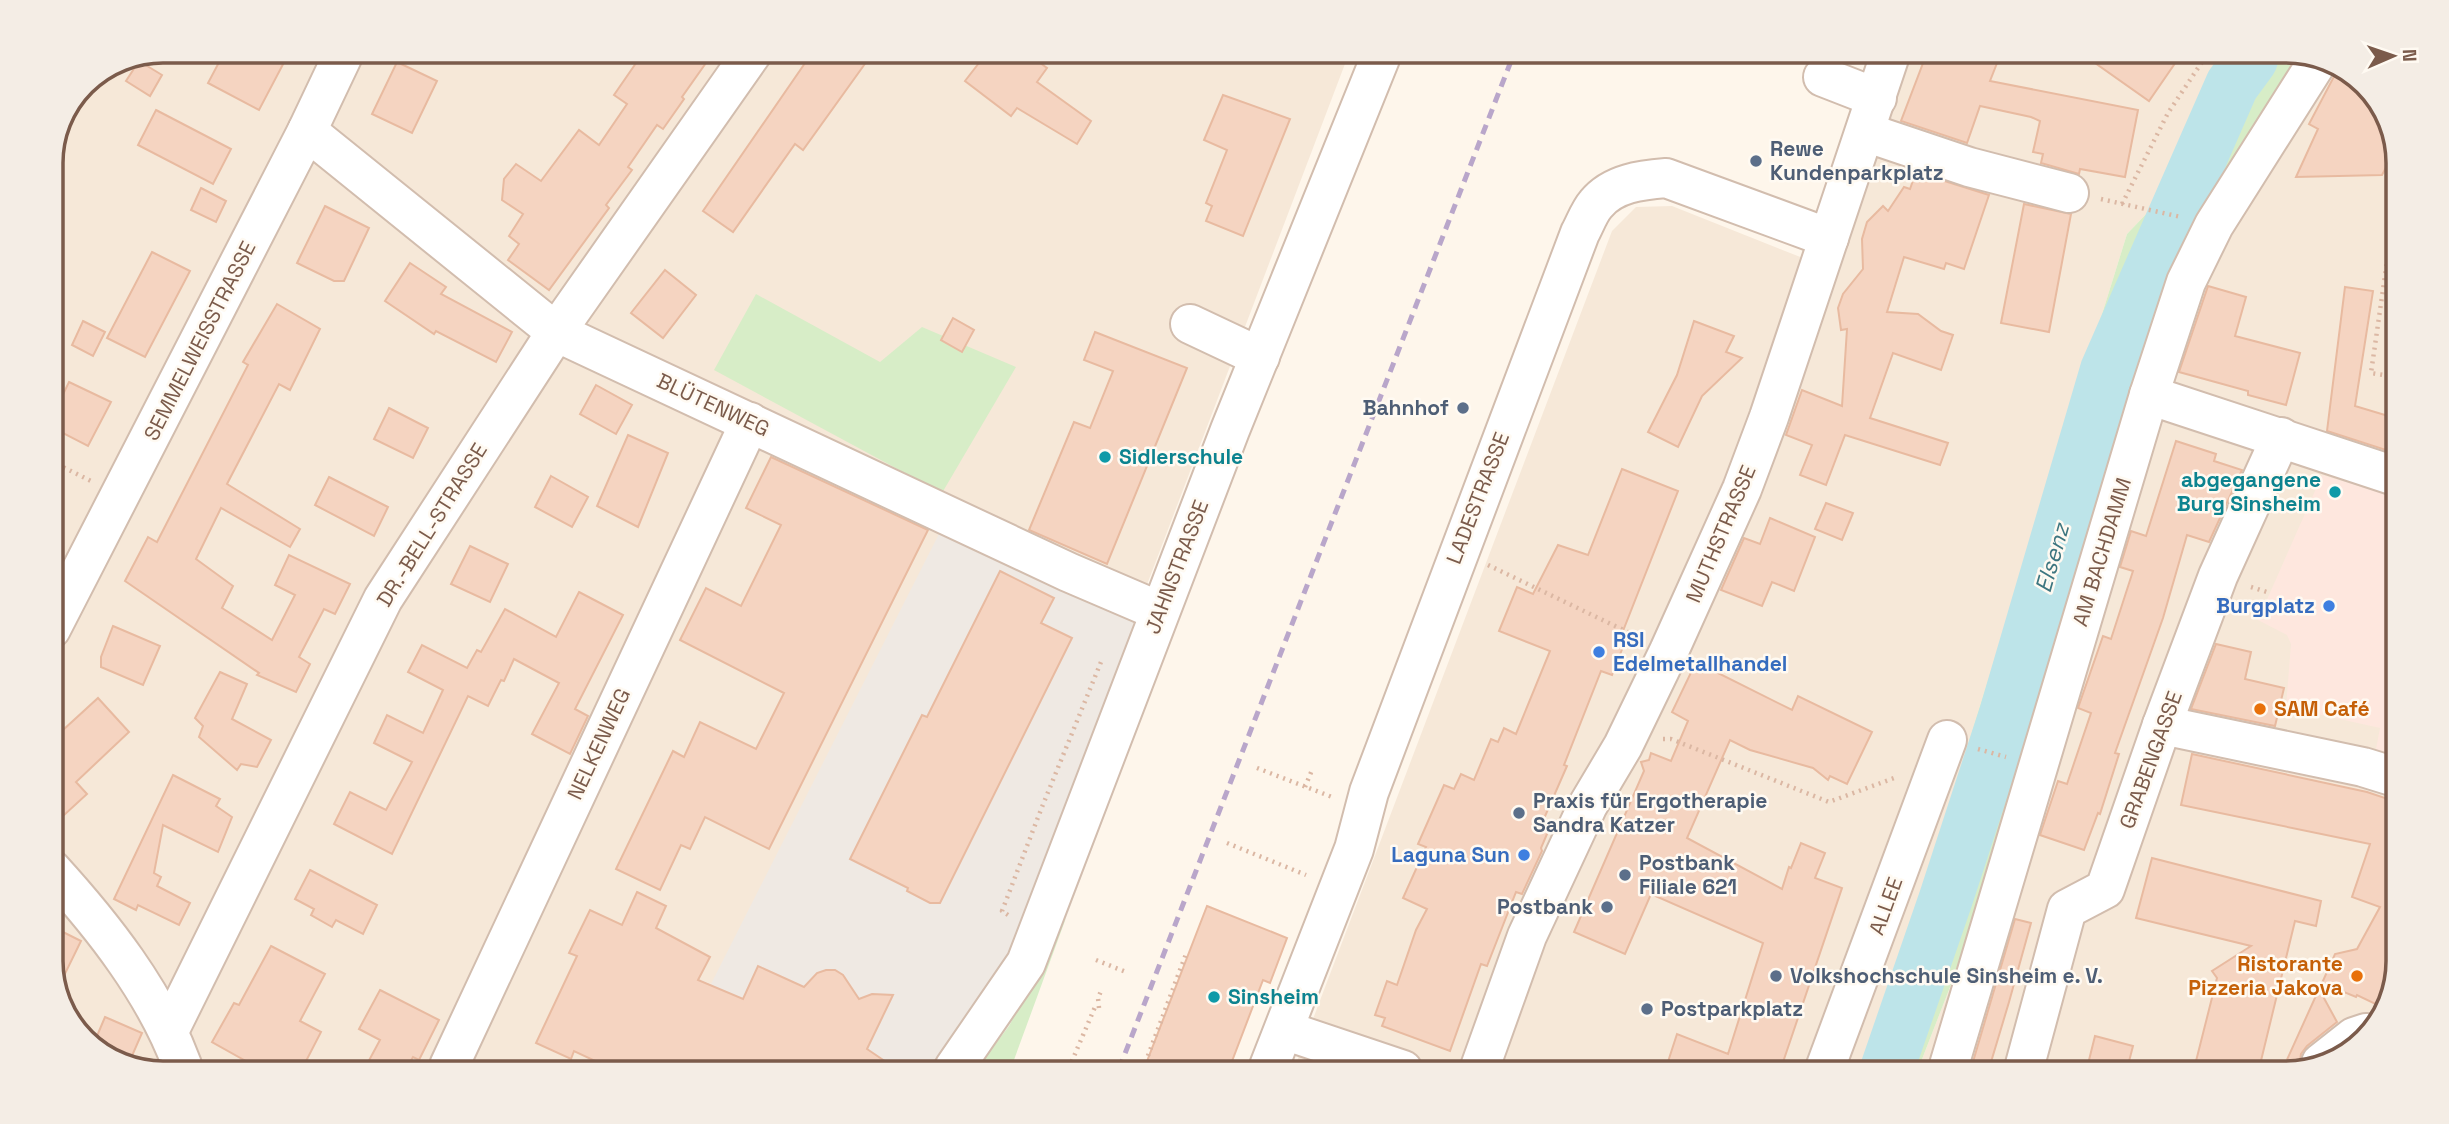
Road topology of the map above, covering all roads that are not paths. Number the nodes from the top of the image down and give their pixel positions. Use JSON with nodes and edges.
{"nodes":[{"id":1,"x":339,"y":63,"type":"edge"},
{"id":2,"x":745,"y":63,"type":"edge"},
{"id":3,"x":1378,"y":63,"type":"edge"},
{"id":4,"x":1887,"y":63,"type":"edge"},
{"id":5,"x":2314,"y":68,"type":"edge"},
{"id":6,"x":1824,"y":77,"type":"dead end"},
{"id":7,"x":1871,"y":115,"type":"junction"},
{"id":8,"x":307,"y":131,"type":"junction"},
{"id":9,"x":2069,"y":193,"type":"dead end"},
{"id":10,"x":1829,"y":238,"type":"junction"},
{"id":11,"x":1190,"y":324,"type":"dead end"},
{"id":12,"x":556,"y":332,"type":"junction"},
{"id":13,"x":1259,"y":357,"type":"junction"},
{"id":14,"x":2149,"y":396,"type":"junction"},
{"id":15,"x":750,"y":422,"type":"junction"},
{"id":16,"x":2281,"y":437,"type":"junction"},
{"id":17,"x":2386,"y":473,"type":"edge"},
{"id":18,"x":63,"y":606,"type":"edge"},
{"id":19,"x":1150,"y":607,"type":"junction"},
{"id":20,"x":2162,"y":725,"type":"junction"},
{"id":21,"x":1942,"y":755,"type":"road end"},
{"id":22,"x":2386,"y":774,"type":"edge"},
{"id":23,"x":63,"y":884,"type":"edge"},
{"id":24,"x":1284,"y":1030,"type":"junction"},
{"id":25,"x":176,"y":1048,"type":"edge"},
{"id":26,"x":451,"y":1061,"type":"edge"},
{"id":27,"x":959,"y":1061,"type":"edge"},
{"id":28,"x":1271,"y":1061,"type":"edge"},
{"id":29,"x":1376,"y":1061,"type":"edge"},
{"id":30,"x":1482,"y":1061,"type":"edge"},
{"id":31,"x":1828,"y":1061,"type":"edge"},
{"id":32,"x":1950,"y":1061,"type":"edge"},
{"id":33,"x":2026,"y":1061,"type":"edge"}],
"edges":[{"from":1,"to":8,"type":"street","name":"SEMMELWEISSTRASSE"},
{"from":2,"to":12,"type":"street","name":"DR.-BELL-STRASSE"},
{"from":3,"to":13,"type":"street","name":"JAHNSTRASSE"},
{"from":4,"to":7,"type":"street","name":"MUTHSTRASSE"},
{"from":5,"to":14,"type":"street","name":"AM BACHDAMM"},
{"from":6,"to":7,"type":"street"},
{"from":7,"to":9,"type":"street"},
{"from":7,"to":10,"type":"street","name":"MUTHSTRASSE"},
{"from":8,"to":12,"type":"street","name":"BLÜTENWEG"},
{"from":8,"to":18,"type":"street","name":"SEMMELWEISSTRASSE"},
{"from":10,"to":24,"type":"street","name":"LADESTRASSE"},
{"from":10,"to":30,"type":"street","name":"MUTHSTRASSE"},
{"from":11,"to":13,"type":"street"},
{"from":12,"to":15,"type":"street","name":"BLÜTENWEG"},
{"from":12,"to":25,"type":"street","name":"DR.-BELL-STRASSE"},
{"from":13,"to":19,"type":"street","name":"JAHNSTRASSE"},
{"from":14,"to":16,"type":"street"},
{"from":14,"to":32,"type":"street","name":"AM BACHDAMM"},
{"from":15,"to":19,"type":"street","name":"BLÜTENWEG"},
{"from":15,"to":26,"type":"street","name":"NELKENWEG"},
{"from":16,"to":17,"type":"street"},
{"from":16,"to":20,"type":"street","name":"GRABENGASSE"},
{"from":19,"to":27,"type":"street","name":"JAHNSTRASSE"},
{"from":20,"to":22,"type":"street"},
{"from":20,"to":33,"type":"street","name":"GRABENGASSE"},
{"from":21,"to":31,"type":"street","name":"ALLEE"},
{"from":23,"to":25,"type":"street"},
{"from":24,"to":28,"type":"street","name":"LADESTRASSE"},
{"from":24,"to":29,"type":"street"}]}
